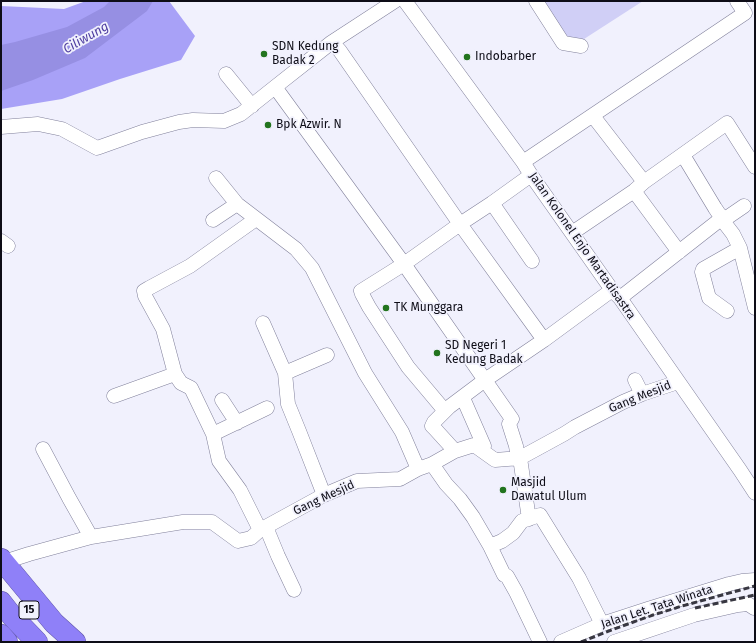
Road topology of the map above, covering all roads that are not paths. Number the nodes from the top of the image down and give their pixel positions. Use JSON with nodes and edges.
{"nodes":[{"id":1,"x":395,"y":1,"type":"edge"},
{"id":2,"x":405,"y":1,"type":"edge"},
{"id":3,"x":536,"y":1,"type":"edge"},
{"id":4,"x":737,"y":1,"type":"edge"},
{"id":5,"x":332,"y":42,"type":"junction"},
{"id":6,"x":581,"y":46,"type":"dead end"},
{"id":7,"x":226,"y":74,"type":"dead end"},
{"id":8,"x":275,"y":87,"type":"junction"},
{"id":9,"x":252,"y":106,"type":"junction"},
{"id":10,"x":593,"y":116,"type":"junction"},
{"id":11,"x":1,"y":127,"type":"edge"},
{"id":12,"x":683,"y":155,"type":"junction"},
{"id":13,"x":523,"y":162,"type":"junction"},
{"id":14,"x":755,"y":167,"type":"edge"},
{"id":15,"x":531,"y":175,"type":"junction"},
{"id":16,"x":216,"y":178,"type":"dead end"},
{"id":17,"x":644,"y":182,"type":"junction"},
{"id":18,"x":634,"y":191,"type":"junction"},
{"id":19,"x":492,"y":203,"type":"junction"},
{"id":20,"x":237,"y":204,"type":"junction"},
{"id":21,"x":744,"y":206,"type":"dead end"},
{"id":22,"x":256,"y":219,"type":"junction"},
{"id":23,"x":213,"y":220,"type":"dead end"},
{"id":24,"x":724,"y":220,"type":"junction"},
{"id":25,"x":460,"y":224,"type":"junction"},
{"id":26,"x":572,"y":233,"type":"junction"},
{"id":27,"x":740,"y":248,"type":"junction"},
{"id":28,"x":679,"y":252,"type":"junction"},
{"id":29,"x":532,"y":262,"type":"dead end"},
{"id":30,"x":404,"y":264,"type":"junction"},
{"id":31,"x":616,"y":294,"type":"junction"},
{"id":32,"x":755,"y":308,"type":"edge"},
{"id":33,"x":728,"y":310,"type":"dead end"},
{"id":34,"x":263,"y":323,"type":"dead end"},
{"id":35,"x":544,"y":340,"type":"junction"},
{"id":36,"x":327,"y":355,"type":"dead end"},
{"id":37,"x":285,"y":373,"type":"junction"},
{"id":38,"x":175,"y":374,"type":"junction"},
{"id":39,"x":485,"y":380,"type":"junction"},
{"id":40,"x":635,"y":380,"type":"dead end"},
{"id":41,"x":678,"y":382,"type":"junction"},
{"id":42,"x":642,"y":394,"type":"junction"},
{"id":43,"x":114,"y":396,"type":"dead end"},
{"id":44,"x":463,"y":398,"type":"junction"},
{"id":45,"x":222,"y":400,"type":"dead end"},
{"id":46,"x":267,"y":408,"type":"dead end"},
{"id":47,"x":445,"y":411,"type":"junction"},
{"id":48,"x":236,"y":423,"type":"junction"},
{"id":49,"x":212,"y":434,"type":"junction"},
{"id":50,"x":43,"y":449,"type":"dead end"},
{"id":51,"x":482,"y":450,"type":"junction"},
{"id":52,"x":455,"y":451,"type":"junction"},
{"id":53,"x":519,"y":458,"type":"junction"},
{"id":54,"x":432,"y":464,"type":"junction"},
{"id":55,"x":418,"y":469,"type":"junction"},
{"id":56,"x":755,"y":493,"type":"edge"},
{"id":57,"x":324,"y":495,"type":"junction"},
{"id":58,"x":528,"y":519,"type":"junction"},
{"id":59,"x":263,"y":529,"type":"junction"},
{"id":60,"x":91,"y":537,"type":"junction"},
{"id":61,"x":490,"y":546,"type":"junction"},
{"id":62,"x":2,"y":570,"type":"edge"},
{"id":63,"x":755,"y":580,"type":"edge"},
{"id":64,"x":294,"y":590,"type":"dead end"},
{"id":65,"x":1,"y":602,"type":"edge"},
{"id":66,"x":755,"y":608,"type":"edge"},
{"id":67,"x":1,"y":620,"type":"edge"},
{"id":68,"x":602,"y":624,"type":"junction"},
{"id":69,"x":1,"y":636,"type":"edge"},
{"id":70,"x":7,"y":642,"type":"edge"},
{"id":71,"x":21,"y":642,"type":"edge"},
{"id":72,"x":38,"y":642,"type":"edge"},
{"id":73,"x":59,"y":642,"type":"edge"},
{"id":74,"x":75,"y":642,"type":"edge"},
{"id":75,"x":540,"y":642,"type":"edge"},
{"id":76,"x":561,"y":642,"type":"edge"},
{"id":77,"x":614,"y":642,"type":"edge"}],
"edges":[{"from":1,"to":5,"type":"street"},
{"from":2,"to":13,"type":"street","name":"Jalan Kolonel Enjo Martadisastra"},
{"from":3,"to":6,"type":"street"},
{"from":4,"to":10,"type":"street"},
{"from":5,"to":8,"type":"street"},
{"from":5,"to":25,"type":"street"},
{"from":7,"to":9,"type":"street"},
{"from":8,"to":9,"type":"street"},
{"from":8,"to":30,"type":"street"},
{"from":9,"to":11,"type":"street"},
{"from":10,"to":13,"type":"street"},
{"from":10,"to":17,"type":"street"},
{"from":12,"to":14,"type":"street"},
{"from":12,"to":17,"type":"street"},
{"from":12,"to":24,"type":"street"},
{"from":13,"to":15,"type":"street","name":"Jalan Kolonel Enjo Martadisastra"},
{"from":15,"to":19,"type":"street"},
{"from":15,"to":26,"type":"street","name":"Jalan Kolonel Enjo Martadisastra"},
{"from":16,"to":20,"type":"street"},
{"from":17,"to":18,"type":"street"},
{"from":18,"to":26,"type":"street"},
{"from":18,"to":28,"type":"street"},
{"from":19,"to":25,"type":"street"},
{"from":19,"to":29,"type":"street"},
{"from":20,"to":22,"type":"street"},
{"from":20,"to":23,"type":"street"},
{"from":21,"to":24,"type":"street"},
{"from":22,"to":38,"type":"street"},
{"from":22,"to":55,"type":"street"},
{"from":24,"to":27,"type":"street"},
{"from":24,"to":28,"type":"street"},
{"from":25,"to":30,"type":"street"},
{"from":25,"to":35,"type":"street"},
{"from":26,"to":31,"type":"street","name":"Jalan Kolonel Enjo Martadisastra"},
{"from":27,"to":32,"type":"street"},
{"from":27,"to":33,"type":"street"},
{"from":28,"to":31,"type":"street"},
{"from":30,"to":39,"type":"street"},
{"from":30,"to":47,"type":"street"},
{"from":31,"to":35,"type":"street"},
{"from":31,"to":41,"type":"street","name":"Jalan Kolonel Enjo Martadisastra"},
{"from":34,"to":37,"type":"street"},
{"from":35,"to":39,"type":"street"},
{"from":36,"to":37,"type":"street"},
{"from":37,"to":57,"type":"street"},
{"from":38,"to":43,"type":"street"},
{"from":38,"to":49,"type":"street"},
{"from":39,"to":44,"type":"street"},
{"from":39,"to":53,"type":"street"},
{"from":40,"to":42,"type":"street"},
{"from":41,"to":42,"type":"street","name":"Gang Mesjid"},
{"from":41,"to":56,"type":"street","name":"Jalan Kolonel Enjo Martadisastra"},
{"from":42,"to":53,"type":"street","name":"Gang Mesjid"},
{"from":44,"to":47,"type":"street"},
{"from":44,"to":51,"type":"street"},
{"from":45,"to":48,"type":"street"},
{"from":46,"to":48,"type":"street"},
{"from":47,"to":52,"type":"street"},
{"from":48,"to":49,"type":"street"},
{"from":49,"to":59,"type":"street"},
{"from":50,"to":60,"type":"street"},
{"from":51,"to":52,"type":"street","name":"Gang Mesjid"},
{"from":51,"to":53,"type":"street","name":"Gang Mesjid"},
{"from":52,"to":54,"type":"street","name":"Gang Mesjid"},
{"from":53,"to":58,"type":"street"},
{"from":54,"to":55,"type":"street","name":"Gang Mesjid"},
{"from":54,"to":61,"type":"street"},
{"from":55,"to":57,"type":"street","name":"Gang Mesjid"},
{"from":57,"to":59,"type":"street","name":"Gang Mesjid"},
{"from":58,"to":61,"type":"street"},
{"from":58,"to":68,"type":"street"},
{"from":59,"to":60,"type":"street","name":"Gang Mesjid"},
{"from":59,"to":64,"type":"street"},
{"from":60,"to":62,"type":"street","name":"Gang Mesjid"},
{"from":61,"to":75,"type":"street"},
{"from":62,"to":73,"type":"highway","number":"15"},
{"from":62,"to":74,"type":"highway"},
{"from":63,"to":68,"type":"street","name":"Jalan Let. Tata Winata"},
{"from":65,"to":72,"type":"highway","number":"15"},
{"from":66,"to":77,"type":"street"},
{"from":67,"to":71,"type":"highway"},
{"from":68,"to":76,"type":"street","name":"Jalan Let. Tata Winata"},
{"from":69,"to":70,"type":"highway"}]}
